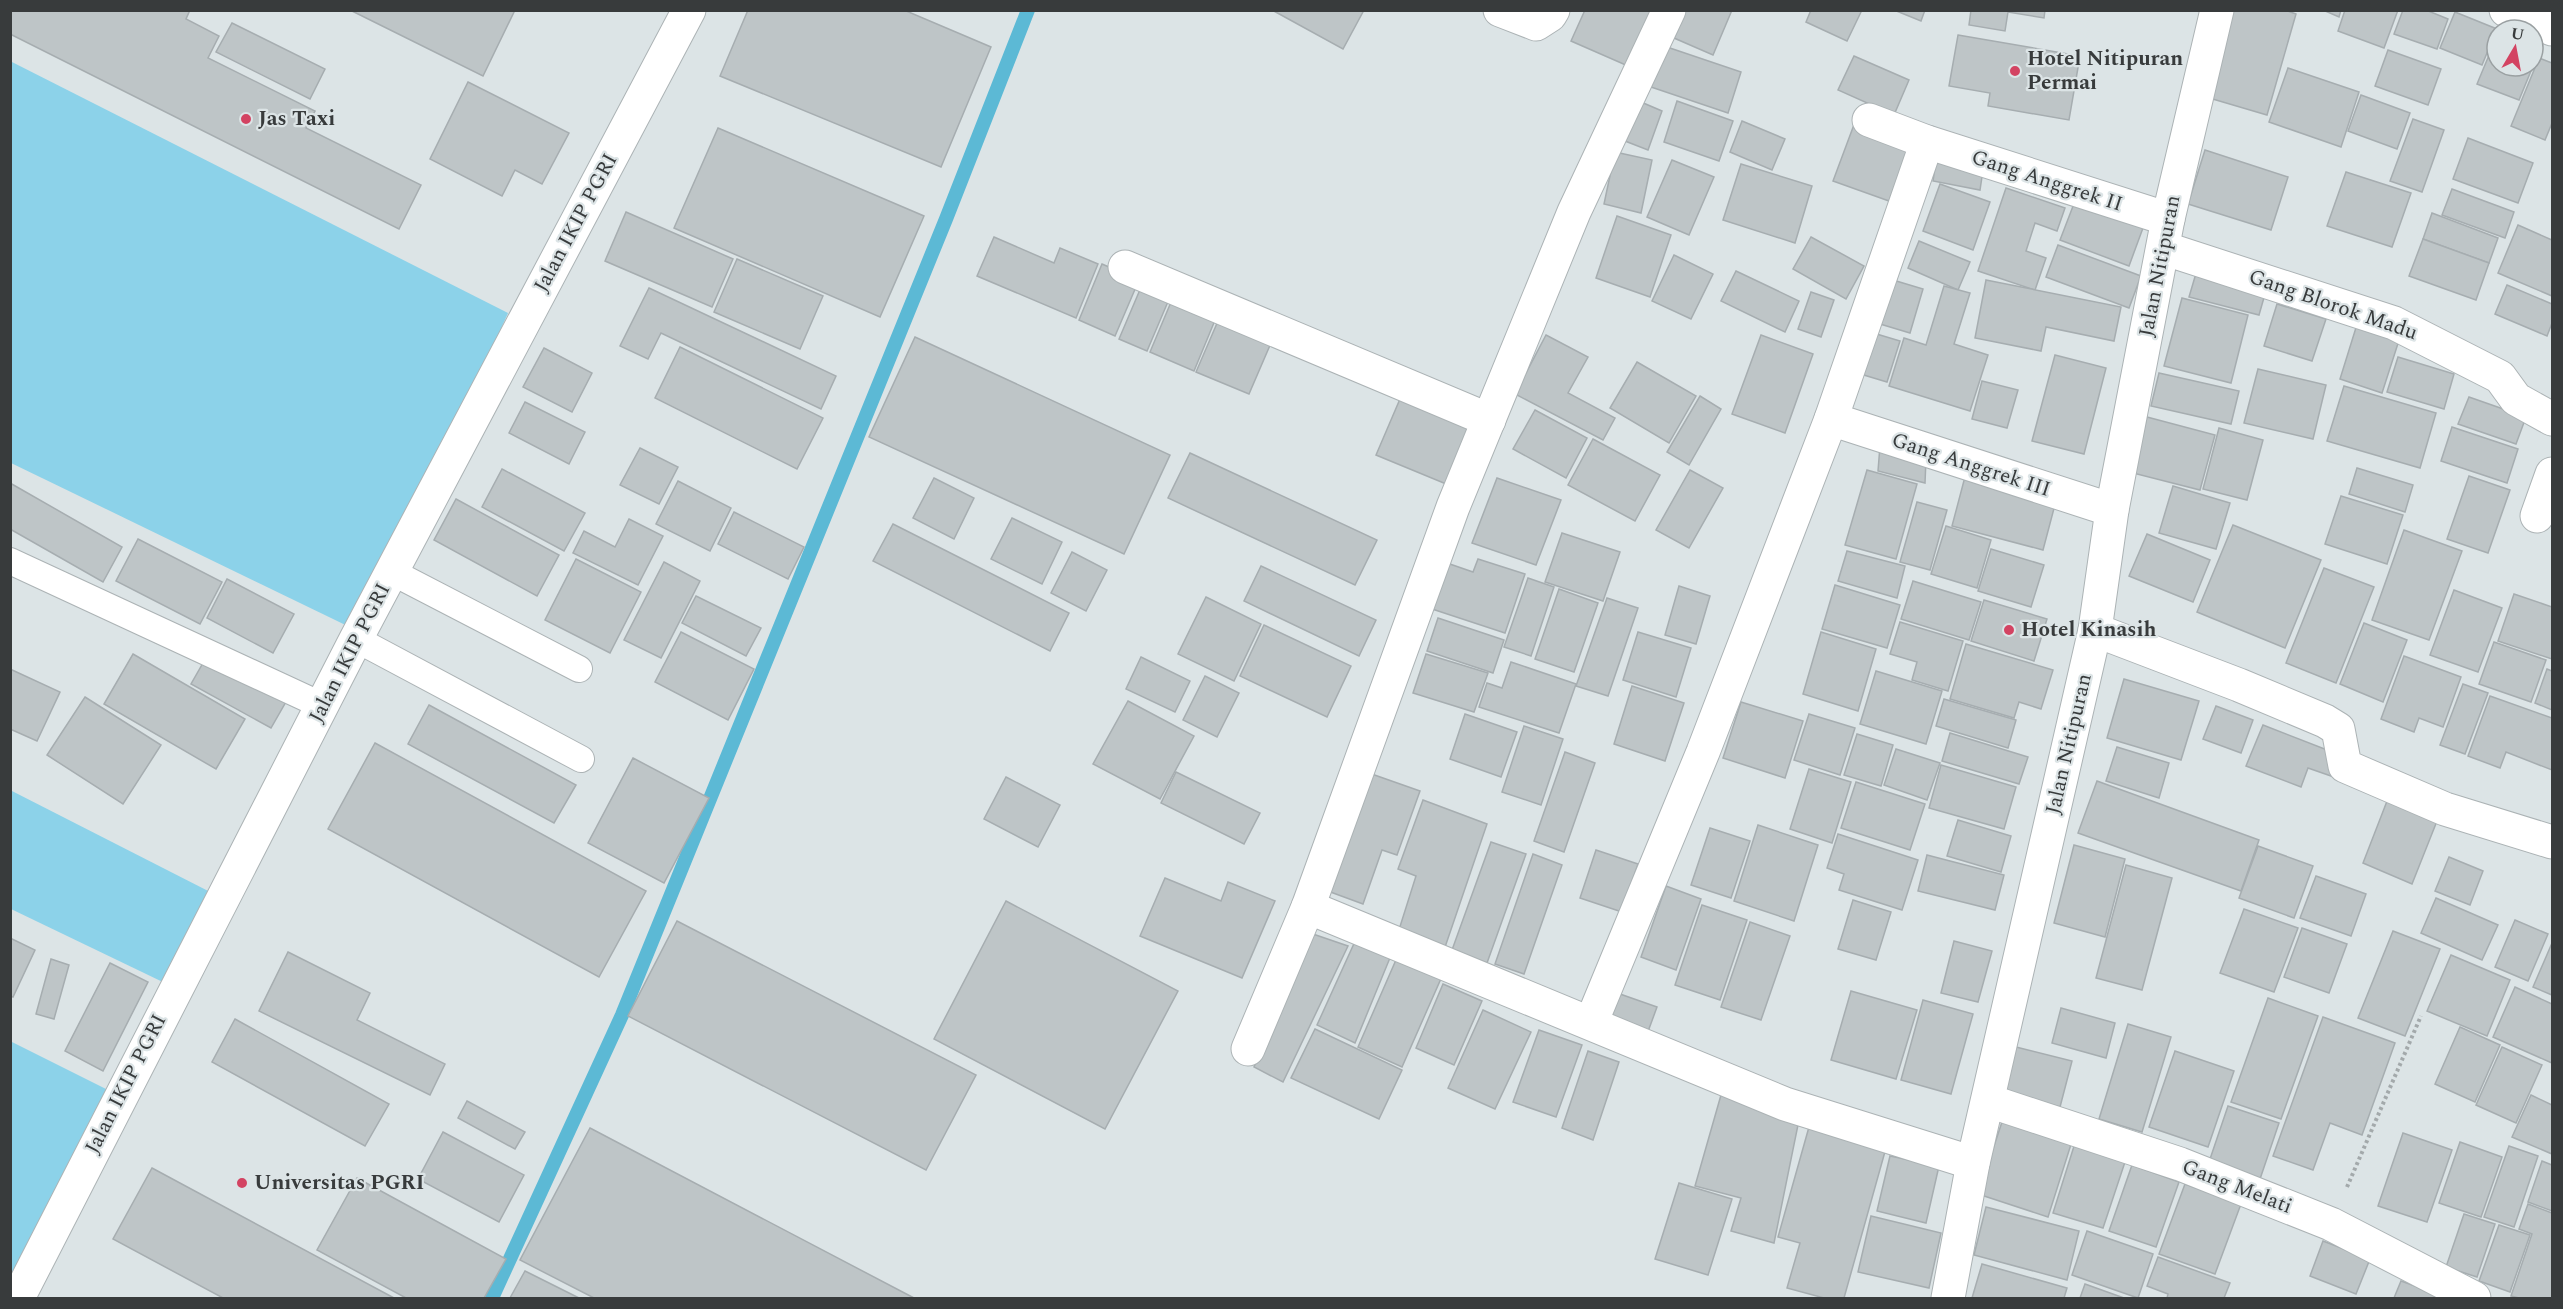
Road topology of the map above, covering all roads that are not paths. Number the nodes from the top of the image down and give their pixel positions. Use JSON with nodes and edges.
{"nodes":[{"id":1,"x":689,"y":10,"type":"edge"},
{"id":2,"x":1500,"y":10,"type":"edge"},
{"id":3,"x":1552,"y":10,"type":"edge"},
{"id":4,"x":1669,"y":10,"type":"edge"},
{"id":5,"x":2217,"y":10,"type":"edge"},
{"id":6,"x":2506,"y":10,"type":"edge"},
{"id":7,"x":2553,"y":29,"type":"edge"},
{"id":8,"x":1869,"y":120,"type":"dead end"},
{"id":9,"x":1927,"y":142,"type":"junction"},
{"id":10,"x":2166,"y":233,"type":"junction"},
{"id":11,"x":1125,"y":267,"type":"dead end"},
{"id":12,"x":1831,"y":419,"type":"junction"},
{"id":13,"x":2553,"y":419,"type":"edge"},
{"id":14,"x":1489,"y":420,"type":"junction"},
{"id":15,"x":2553,"y":474,"type":"edge"},
{"id":16,"x":2112,"y":510,"type":"junction"},
{"id":17,"x":2536,"y":516,"type":"dead end"},
{"id":18,"x":10,"y":561,"type":"edge"},
{"id":19,"x":392,"y":572,"type":"junction"},
{"id":20,"x":2095,"y":630,"type":"junction"},
{"id":21,"x":356,"y":639,"type":"junction"},
{"id":22,"x":579,"y":669,"type":"dead end"},
{"id":23,"x":323,"y":706,"type":"junction"},
{"id":24,"x":581,"y":759,"type":"dead end"},
{"id":25,"x":2553,"y":842,"type":"edge"},
{"id":26,"x":1308,"y":907,"type":"junction"},
{"id":27,"x":1591,"y":1023,"type":"junction"},
{"id":28,"x":1248,"y":1049,"type":"dead end"},
{"id":29,"x":1989,"y":1101,"type":"junction"},
{"id":30,"x":1973,"y":1163,"type":"junction"},
{"id":31,"x":18,"y":1299,"type":"edge"},
{"id":32,"x":1948,"y":1299,"type":"edge"},
{"id":33,"x":2474,"y":1299,"type":"edge"}],
"edges":[{"from":1,"to":19,"type":"street","name":"Jalan IKIP PGRI"},
{"from":2,"to":3,"type":"street"},
{"from":4,"to":14,"type":"street"},
{"from":5,"to":10,"type":"street","name":"Jalan Nitipuran"},
{"from":6,"to":7,"type":"street"},
{"from":8,"to":9,"type":"street","name":"Gang Anggrek II"},
{"from":9,"to":10,"type":"street","name":"Gang Anggrek II"},
{"from":9,"to":12,"type":"street"},
{"from":10,"to":13,"type":"street","name":"Gang Blorok Madu"},
{"from":10,"to":16,"type":"street","name":"Jalan Nitipuran"},
{"from":11,"to":14,"type":"street"},
{"from":12,"to":16,"type":"street","name":"Gang Anggrek III"},
{"from":12,"to":27,"type":"street"},
{"from":14,"to":26,"type":"street"},
{"from":15,"to":17,"type":"street"},
{"from":16,"to":20,"type":"street","name":"Jalan Nitipuran"},
{"from":18,"to":23,"type":"lane"},
{"from":19,"to":21,"type":"street","name":"Jalan IKIP PGRI"},
{"from":19,"to":22,"type":"lane"},
{"from":20,"to":25,"type":"street"},
{"from":20,"to":29,"type":"street","name":"Jalan Nitipuran"},
{"from":21,"to":23,"type":"street","name":"Jalan IKIP PGRI"},
{"from":21,"to":24,"type":"lane"},
{"from":23,"to":31,"type":"street","name":"Jalan IKIP PGRI"},
{"from":26,"to":27,"type":"street"},
{"from":26,"to":28,"type":"street"},
{"from":27,"to":30,"type":"street"},
{"from":29,"to":30,"type":"street","name":"Jalan Nitipuran"},
{"from":29,"to":33,"type":"street","name":"Gang Melati"},
{"from":30,"to":32,"type":"street","name":"Jalan Nitipuran"}]}
